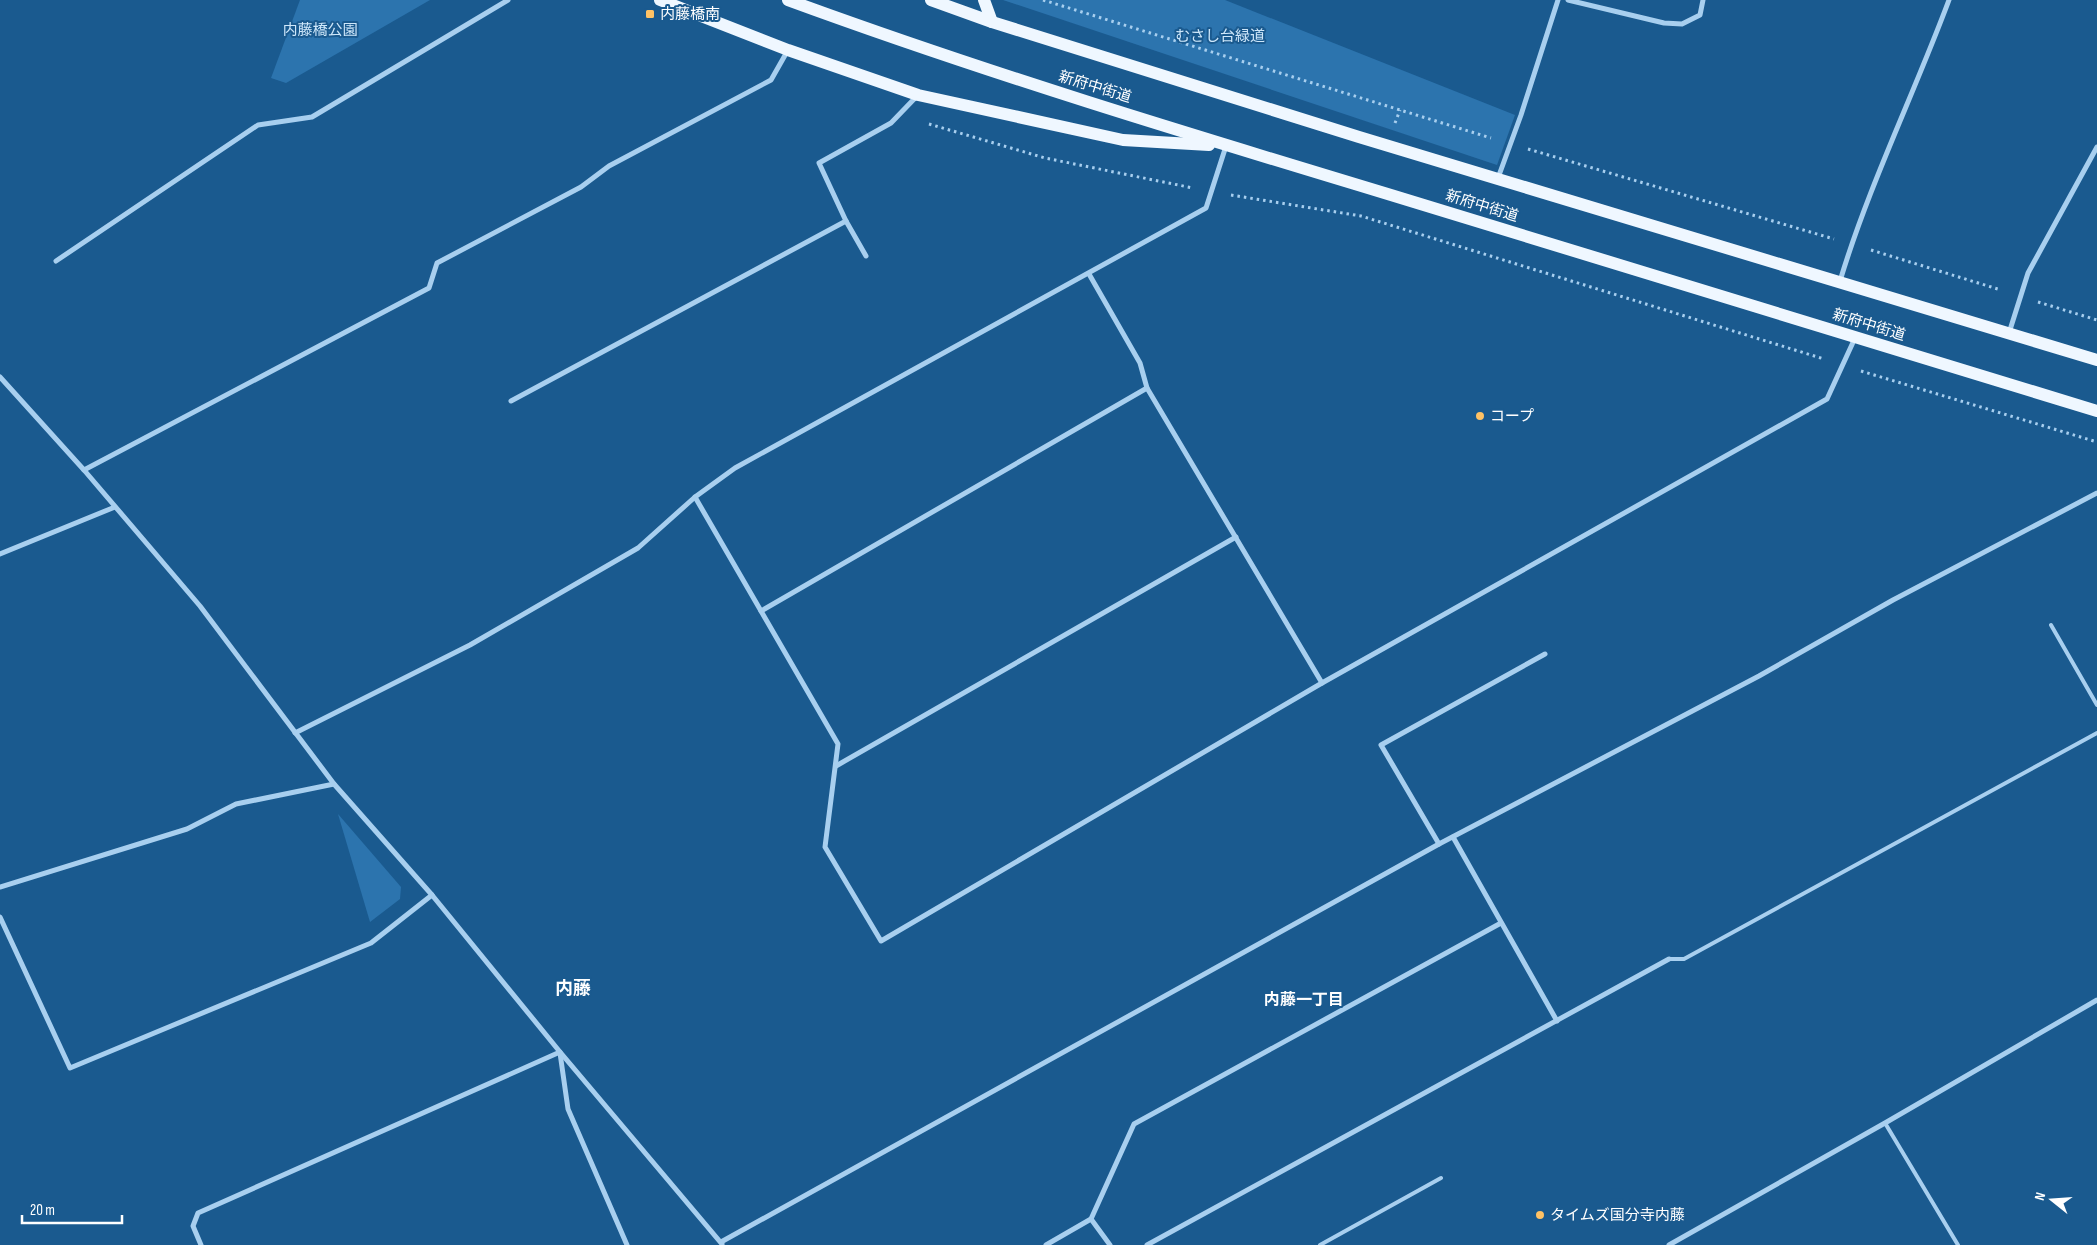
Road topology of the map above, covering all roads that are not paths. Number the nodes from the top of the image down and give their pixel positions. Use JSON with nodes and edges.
{"nodes":[{"id":1,"x":508,"y":0,"type":"edge"},
{"id":2,"x":660,"y":0,"type":"edge"},
{"id":3,"x":788,"y":0,"type":"edge"},
{"id":4,"x":931,"y":0,"type":"edge"},
{"id":5,"x":984,"y":0,"type":"edge"},
{"id":6,"x":1558,"y":0,"type":"edge"},
{"id":7,"x":1568,"y":0,"type":"edge"},
{"id":8,"x":1704,"y":0,"type":"edge"},
{"id":9,"x":1950,"y":0,"type":"edge"},
{"id":10,"x":992,"y":22,"type":"junction"},
{"id":11,"x":788,"y":50,"type":"junction"},
{"id":12,"x":918,"y":95,"type":"junction"},
{"id":13,"x":1226,"y":146,"type":"junction"},
{"id":14,"x":2097,"y":147,"type":"edge"},
{"id":15,"x":1498,"y":178,"type":"junction"},
{"id":16,"x":846,"y":221,"type":"junction"},
{"id":17,"x":866,"y":256,"type":"dead end"},
{"id":18,"x":56,"y":261,"type":"dead end"},
{"id":19,"x":1089,"y":274,"type":"junction"},
{"id":20,"x":1840,"y":282,"type":"junction"},
{"id":21,"x":2009,"y":334,"type":"junction"},
{"id":22,"x":1855,"y":337,"type":"junction"},
{"id":23,"x":2097,"y":360,"type":"edge"},
{"id":24,"x":0,"y":376,"type":"edge"},
{"id":25,"x":1147,"y":388,"type":"junction"},
{"id":26,"x":511,"y":401,"type":"dead end"},
{"id":27,"x":2097,"y":411,"type":"edge"},
{"id":28,"x":84,"y":470,"type":"junction"},
{"id":29,"x":2097,"y":493,"type":"edge"},
{"id":30,"x":695,"y":497,"type":"junction"},
{"id":31,"x":115,"y":507,"type":"junction"},
{"id":32,"x":1236,"y":537,"type":"junction"},
{"id":33,"x":0,"y":554,"type":"edge"},
{"id":34,"x":761,"y":611,"type":"junction"},
{"id":35,"x":2051,"y":625,"type":"dead end"},
{"id":36,"x":1545,"y":654,"type":"dead end"},
{"id":37,"x":1322,"y":684,"type":"junction"},
{"id":38,"x":2097,"y":705,"type":"edge"},
{"id":39,"x":294,"y":733,"type":"junction"},
{"id":40,"x":2097,"y":733,"type":"edge"},
{"id":41,"x":836,"y":766,"type":"junction"},
{"id":42,"x":334,"y":784,"type":"junction"},
{"id":43,"x":1452,"y":837,"type":"junction"},
{"id":44,"x":1439,"y":844,"type":"junction"},
{"id":45,"x":0,"y":887,"type":"edge"},
{"id":46,"x":432,"y":895,"type":"junction"},
{"id":47,"x":0,"y":917,"type":"edge"},
{"id":48,"x":1501,"y":923,"type":"junction"},
{"id":49,"x":1668,"y":959,"type":"joint"},
{"id":50,"x":2097,"y":1000,"type":"edge"},
{"id":51,"x":1557,"y":1021,"type":"junction"},
{"id":52,"x":560,"y":1052,"type":"junction"},
{"id":53,"x":1885,"y":1123,"type":"junction"},
{"id":54,"x":1441,"y":1178,"type":"dead end"},
{"id":55,"x":1091,"y":1219,"type":"junction"},
{"id":56,"x":722,"y":1244,"type":"edge"},
{"id":57,"x":201,"y":1245,"type":"edge"},
{"id":58,"x":627,"y":1245,"type":"edge"},
{"id":59,"x":1046,"y":1245,"type":"edge"},
{"id":60,"x":1110,"y":1245,"type":"edge"},
{"id":61,"x":1147,"y":1245,"type":"edge"},
{"id":62,"x":1320,"y":1245,"type":"edge"},
{"id":63,"x":1669,"y":1245,"type":"edge"},
{"id":64,"x":1958,"y":1245,"type":"edge"}],
"edges":[{"from":1,"to":18,"type":"street"},
{"from":2,"to":11,"type":"main road"},
{"from":3,"to":13,"type":"main road","name":"新府中街道"},
{"from":4,"to":10,"type":"main road","name":"新府中街道"},
{"from":5,"to":10,"type":"main road"},
{"from":6,"to":15,"type":"street"},
{"from":7,"to":8,"type":"street"},
{"from":9,"to":20,"type":"street"},
{"from":10,"to":15,"type":"main road","name":"新府中街道"},
{"from":11,"to":12,"type":"main road"},
{"from":11,"to":28,"type":"street"},
{"from":12,"to":13,"type":"main road"},
{"from":12,"to":16,"type":"street"},
{"from":13,"to":19,"type":"street"},
{"from":13,"to":22,"type":"main road","name":"新府中街道"},
{"from":14,"to":21,"type":"street"},
{"from":15,"to":20,"type":"main road","name":"新府中街道"},
{"from":16,"to":17,"type":"street"},
{"from":16,"to":26,"type":"street"},
{"from":19,"to":25,"type":"street"},
{"from":19,"to":30,"type":"street"},
{"from":20,"to":21,"type":"main road","name":"新府中街道"},
{"from":21,"to":23,"type":"main road","name":"新府中街道"},
{"from":22,"to":27,"type":"main road","name":"新府中街道"},
{"from":22,"to":37,"type":"street"},
{"from":24,"to":28,"type":"street"},
{"from":25,"to":32,"type":"street"},
{"from":25,"to":34,"type":"street"},
{"from":28,"to":31,"type":"street"},
{"from":29,"to":43,"type":"street"},
{"from":30,"to":34,"type":"street"},
{"from":30,"to":39,"type":"street"},
{"from":31,"to":33,"type":"street"},
{"from":31,"to":39,"type":"street"},
{"from":32,"to":37,"type":"street"},
{"from":32,"to":41,"type":"street"},
{"from":34,"to":41,"type":"street"},
{"from":35,"to":38,"type":"lane"},
{"from":36,"to":44,"type":"street"},
{"from":37,"to":41,"type":"street"},
{"from":39,"to":42,"type":"street"},
{"from":40,"to":49,"type":"lane"},
{"from":42,"to":45,"type":"street"},
{"from":42,"to":46,"type":"street"},
{"from":43,"to":44,"type":"street"},
{"from":43,"to":48,"type":"street"},
{"from":44,"to":56,"type":"street"},
{"from":46,"to":47,"type":"street"},
{"from":46,"to":52,"type":"street"},
{"from":48,"to":51,"type":"street"},
{"from":48,"to":55,"type":"street"},
{"from":49,"to":51,"type":"street"},
{"from":50,"to":53,"type":"street"},
{"from":51,"to":61,"type":"street"},
{"from":52,"to":56,"type":"street"},
{"from":52,"to":57,"type":"street"},
{"from":52,"to":58,"type":"street"},
{"from":53,"to":63,"type":"street"},
{"from":53,"to":64,"type":"lane"},
{"from":54,"to":62,"type":"lane"},
{"from":55,"to":59,"type":"street"},
{"from":55,"to":60,"type":"street"}]}
